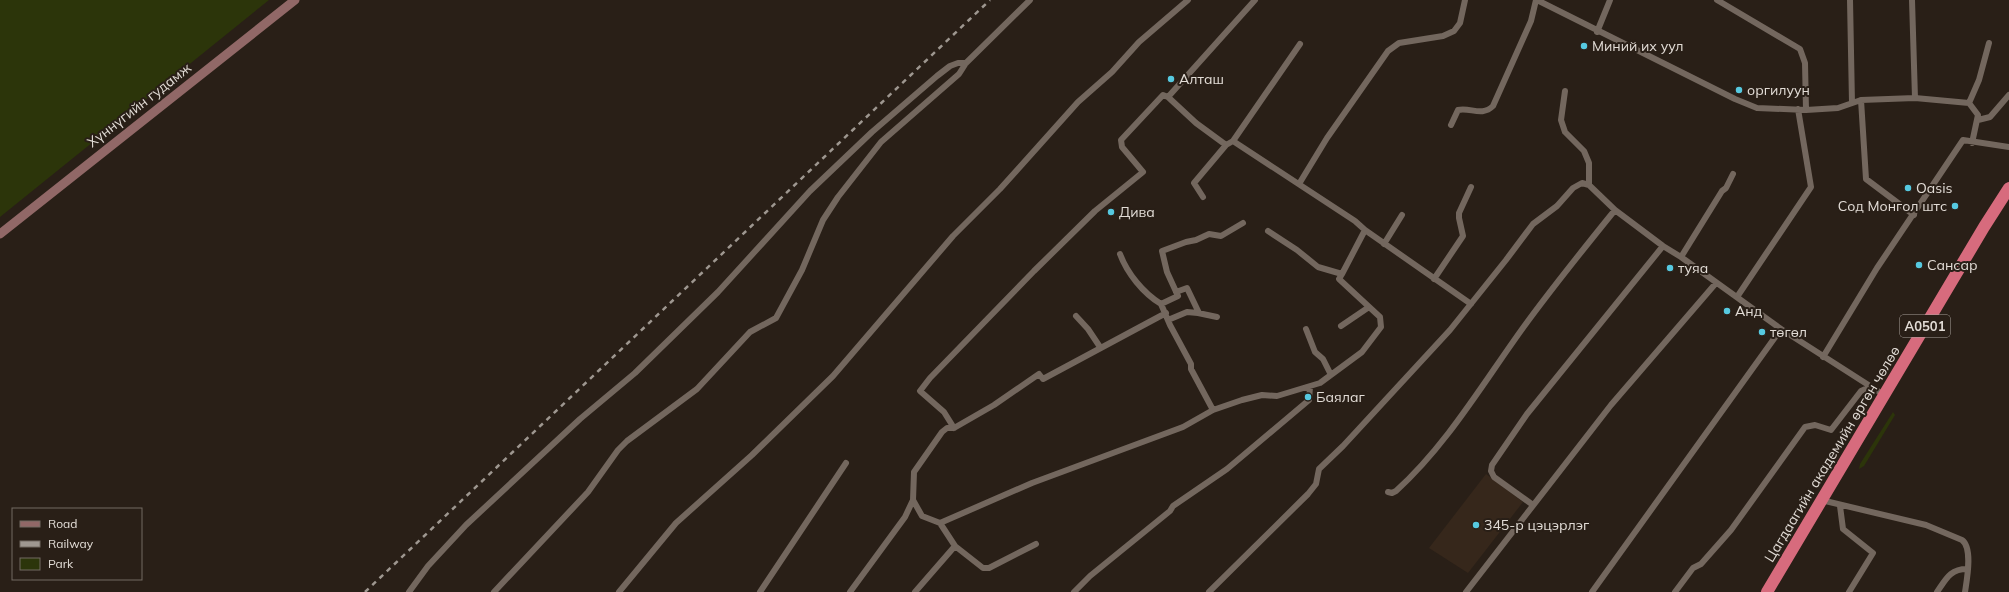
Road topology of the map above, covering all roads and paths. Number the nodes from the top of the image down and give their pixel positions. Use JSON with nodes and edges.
{"nodes":[{"id":1,"x":295,"y":0,"type":"edge"},
{"id":2,"x":1030,"y":0,"type":"edge"},
{"id":3,"x":1188,"y":0,"type":"edge"},
{"id":4,"x":1255,"y":0,"type":"edge"},
{"id":5,"x":1465,"y":0,"type":"edge"},
{"id":6,"x":1537,"y":0,"type":"edge"},
{"id":7,"x":1610,"y":0,"type":"edge"},
{"id":8,"x":1717,"y":0,"type":"edge"},
{"id":9,"x":1850,"y":0,"type":"edge"},
{"id":10,"x":1912,"y":0,"type":"edge"},
{"id":11,"x":1597,"y":32,"type":"junction"},
{"id":12,"x":1989,"y":43,"type":"dead end"},
{"id":13,"x":1300,"y":44,"type":"dead end"},
{"id":14,"x":966,"y":63,"type":"junction"},
{"id":15,"x":1566,"y":91,"type":"dead end"},
{"id":16,"x":2009,"y":95,"type":"edge"},
{"id":17,"x":1168,"y":97,"type":"junction"},
{"id":18,"x":1915,"y":98,"type":"junction"},
{"id":19,"x":1861,"y":100,"type":"junction"},
{"id":20,"x":1852,"y":103,"type":"junction"},
{"id":21,"x":1968,"y":103,"type":"junction"},
{"id":22,"x":1798,"y":109,"type":"junction"},
{"id":23,"x":1806,"y":110,"type":"junction"},
{"id":24,"x":1978,"y":120,"type":"junction"},
{"id":25,"x":1451,"y":125,"type":"dead end"},
{"id":26,"x":1233,"y":140,"type":"junction"},
{"id":27,"x":1972,"y":143,"type":"junction"},
{"id":28,"x":1226,"y":145,"type":"junction"},
{"id":29,"x":2009,"y":147,"type":"edge"},
{"id":30,"x":1733,"y":174,"type":"dead end"},
{"id":31,"x":1299,"y":184,"type":"junction"},
{"id":32,"x":1589,"y":185,"type":"junction"},
{"id":33,"x":1471,"y":187,"type":"dead end"},
{"id":34,"x":2009,"y":188,"type":"edge"},
{"id":35,"x":1203,"y":197,"type":"dead end"},
{"id":36,"x":1615,"y":210,"type":"junction"},
{"id":37,"x":1402,"y":215,"type":"dead end"},
{"id":38,"x":1914,"y":215,"type":"junction"},
{"id":39,"x":1243,"y":223,"type":"dead end"},
{"id":40,"x":1365,"y":230,"type":"junction"},
{"id":41,"x":1268,"y":231,"type":"dead end"},
{"id":42,"x":0,"y":234,"type":"edge"},
{"id":43,"x":1384,"y":244,"type":"junction"},
{"id":44,"x":1663,"y":246,"type":"junction"},
{"id":45,"x":1120,"y":254,"type":"dead end"},
{"id":46,"x":1681,"y":257,"type":"junction"},
{"id":47,"x":1342,"y":274,"type":"junction"},
{"id":48,"x":1434,"y":279,"type":"junction"},
{"id":49,"x":1716,"y":283,"type":"junction"},
{"id":50,"x":1176,"y":292,"type":"junction"},
{"id":51,"x":1737,"y":297,"type":"junction"},
{"id":52,"x":1161,"y":304,"type":"junction"},
{"id":53,"x":1471,"y":304,"type":"junction"},
{"id":54,"x":1369,"y":307,"type":"junction"},
{"id":55,"x":1166,"y":313,"type":"junction"},
{"id":56,"x":1199,"y":313,"type":"junction"},
{"id":57,"x":1076,"y":316,"type":"dead end"},
{"id":58,"x":1217,"y":317,"type":"dead end"},
{"id":59,"x":1168,"y":320,"type":"junction"},
{"id":60,"x":1341,"y":326,"type":"dead end"},
{"id":61,"x":1306,"y":329,"type":"dead end"},
{"id":62,"x":1781,"y":329,"type":"junction"},
{"id":63,"x":1100,"y":347,"type":"junction"},
{"id":64,"x":1823,"y":357,"type":"junction"},
{"id":65,"x":1331,"y":375,"type":"junction"},
{"id":66,"x":1870,"y":386,"type":"junction"},
{"id":67,"x":1310,"y":387,"type":"junction"},
{"id":68,"x":1884,"y":395,"type":"junction"},
{"id":69,"x":1214,"y":410,"type":"junction"},
{"id":70,"x":954,"y":428,"type":"junction"},
{"id":71,"x":846,"y":463,"type":"dead end"},
{"id":72,"x":1388,"y":492,"type":"dead end"},
{"id":73,"x":912,"y":500,"type":"junction"},
{"id":74,"x":1821,"y":500,"type":"junction"},
{"id":75,"x":1533,"y":506,"type":"junction"},
{"id":76,"x":1840,"y":506,"type":"junction"},
{"id":77,"x":940,"y":523,"type":"junction"},
{"id":78,"x":1036,"y":544,"type":"dead end"},
{"id":79,"x":955,"y":546,"type":"junction"},
{"id":80,"x":1967,"y":569,"type":"junction"},
{"id":81,"x":409,"y":592,"type":"edge"},
{"id":82,"x":494,"y":592,"type":"edge"},
{"id":83,"x":619,"y":592,"type":"edge"},
{"id":84,"x":760,"y":592,"type":"edge"},
{"id":85,"x":850,"y":592,"type":"edge"},
{"id":86,"x":915,"y":592,"type":"edge"},
{"id":87,"x":1074,"y":592,"type":"edge"},
{"id":88,"x":1209,"y":592,"type":"edge"},
{"id":89,"x":1466,"y":592,"type":"edge"},
{"id":90,"x":1592,"y":592,"type":"edge"},
{"id":91,"x":1675,"y":592,"type":"edge"},
{"id":92,"x":1767,"y":592,"type":"edge"},
{"id":93,"x":1849,"y":592,"type":"edge"},
{"id":94,"x":1937,"y":592,"type":"edge"},
{"id":95,"x":1965,"y":592,"type":"edge"}],
"edges":[{"from":1,"to":42,"type":"main road","name":"Хүннүгийн гудамж"},
{"from":2,"to":14,"type":"street"},
{"from":3,"to":83,"type":"street"},
{"from":4,"to":17,"type":"street"},
{"from":5,"to":31,"type":"street"},
{"from":6,"to":11,"type":"street"},
{"from":6,"to":25,"type":"street"},
{"from":7,"to":11,"type":"street"},
{"from":8,"to":23,"type":"street"},
{"from":9,"to":20,"type":"street"},
{"from":10,"to":18,"type":"street"},
{"from":11,"to":22,"type":"street"},
{"from":12,"to":21,"type":"street"},
{"from":13,"to":26,"type":"street"},
{"from":14,"to":81,"type":"street"},
{"from":14,"to":82,"type":"street"},
{"from":15,"to":32,"type":"street"},
{"from":16,"to":24,"type":"street"},
{"from":17,"to":28,"type":"street"},
{"from":17,"to":70,"type":"street"},
{"from":18,"to":19,"type":"street"},
{"from":18,"to":21,"type":"street"},
{"from":19,"to":20,"type":"street"},
{"from":19,"to":38,"type":"street"},
{"from":20,"to":23,"type":"street"},
{"from":21,"to":24,"type":"street"},
{"from":22,"to":23,"type":"street"},
{"from":22,"to":51,"type":"street"},
{"from":24,"to":27,"type":"street"},
{"from":26,"to":28,"type":"street"},
{"from":26,"to":31,"type":"street"},
{"from":27,"to":29,"type":"street"},
{"from":27,"to":38,"type":"street"},
{"from":28,"to":35,"type":"street"},
{"from":30,"to":46,"type":"street"},
{"from":31,"to":40,"type":"street"},
{"from":32,"to":36,"type":"street"},
{"from":32,"to":53,"type":"street"},
{"from":33,"to":48,"type":"street"},
{"from":34,"to":68,"type":"highway","name":"Цагдаагийн академийн өргөн чөлөө","number":"A0501"},
{"from":36,"to":44,"type":"street"},
{"from":36,"to":72,"type":"street"},
{"from":37,"to":43,"type":"street"},
{"from":38,"to":64,"type":"street"},
{"from":39,"to":50,"type":"street"},
{"from":40,"to":43,"type":"street"},
{"from":40,"to":47,"type":"street"},
{"from":41,"to":47,"type":"street"},
{"from":43,"to":48,"type":"street"},
{"from":44,"to":46,"type":"street"},
{"from":44,"to":75,"type":"street"},
{"from":45,"to":52,"type":"street"},
{"from":46,"to":49,"type":"street"},
{"from":47,"to":54,"type":"street"},
{"from":48,"to":53,"type":"street"},
{"from":49,"to":51,"type":"street"},
{"from":49,"to":75,"type":"street"},
{"from":50,"to":52,"type":"street"},
{"from":50,"to":56,"type":"street"},
{"from":51,"to":62,"type":"street"},
{"from":52,"to":55,"type":"street"},
{"from":53,"to":88,"type":"street"},
{"from":54,"to":60,"type":"street"},
{"from":54,"to":65,"type":"street"},
{"from":55,"to":59,"type":"street"},
{"from":55,"to":63,"type":"street"},
{"from":56,"to":58,"type":"street"},
{"from":56,"to":59,"type":"street"},
{"from":57,"to":63,"type":"street"},
{"from":59,"to":69,"type":"street"},
{"from":61,"to":65,"type":"street"},
{"from":62,"to":64,"type":"street"},
{"from":62,"to":90,"type":"street"},
{"from":63,"to":70,"type":"street"},
{"from":64,"to":66,"type":"street"},
{"from":65,"to":67,"type":"street"},
{"from":66,"to":68,"type":"street"},
{"from":66,"to":91,"type":"street"},
{"from":67,"to":69,"type":"street"},
{"from":67,"to":87,"type":"street"},
{"from":68,"to":74,"type":"highway","name":"Цагдаагийн академийн өргөн чөлөө","number":"A0501"},
{"from":69,"to":77,"type":"street"},
{"from":70,"to":73,"type":"street"},
{"from":71,"to":84,"type":"street"},
{"from":73,"to":77,"type":"street"},
{"from":73,"to":85,"type":"street"},
{"from":74,"to":76,"type":"street"},
{"from":74,"to":92,"type":"highway","name":"Цагдаагийн академийн өргөн чөлөө","number":"A0501"},
{"from":75,"to":89,"type":"street"},
{"from":76,"to":80,"type":"street"},
{"from":76,"to":93,"type":"street"},
{"from":77,"to":79,"type":"street"},
{"from":78,"to":79,"type":"street"},
{"from":79,"to":86,"type":"street"},
{"from":80,"to":94,"type":"street"},
{"from":80,"to":95,"type":"street"}]}
